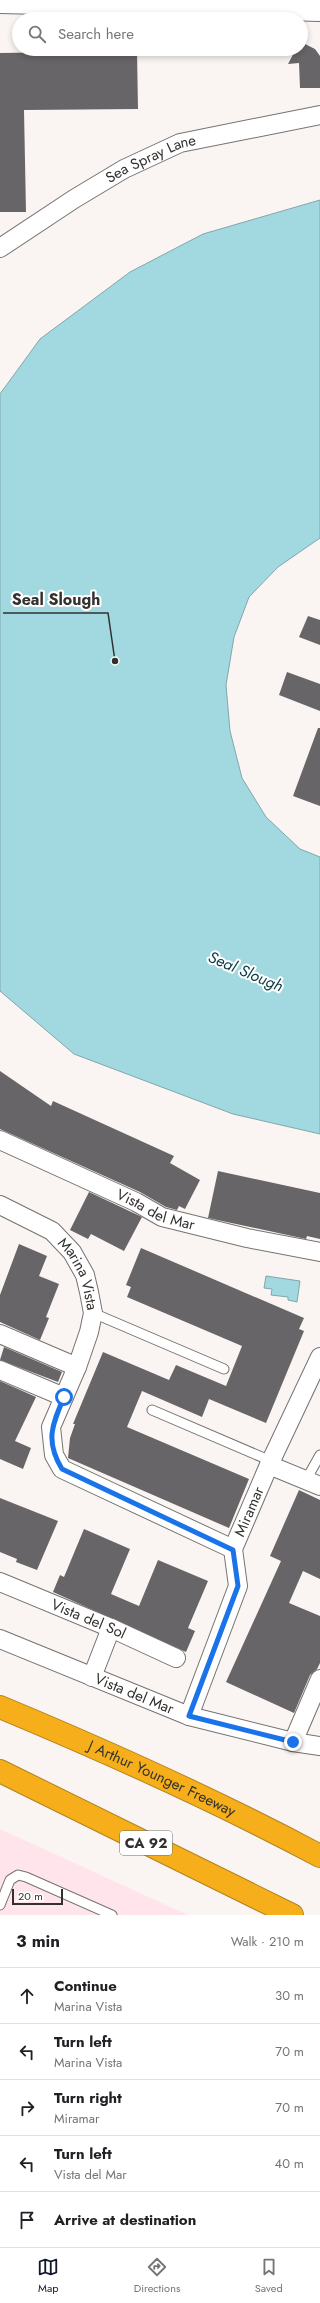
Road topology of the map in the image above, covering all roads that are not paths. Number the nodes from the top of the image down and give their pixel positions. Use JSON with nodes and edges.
{"nodes":[{"id":1,"x":0,"y":2,"type":"edge"},
{"id":2,"x":320,"y":10,"type":"edge"},
{"id":3,"x":320,"y":115,"type":"edge"},
{"id":4,"x":0,"y":248,"type":"edge"},
{"id":5,"x":0,"y":1140,"type":"edge"},
{"id":6,"x":0,"y":1205,"type":"edge"},
{"id":7,"x":320,"y":1252,"type":"edge"},
{"id":8,"x":93,"y":1313,"type":"junction"},
{"id":9,"x":0,"y":1334,"type":"edge"},
{"id":10,"x":320,"y":1357,"type":"edge"},
{"id":11,"x":77,"y":1367,"type":"junction"},
{"id":12,"x":224,"y":1369,"type":"dead end"},
{"id":13,"x":0,"y":1370,"type":"edge"},
{"id":14,"x":64,"y":1397,"type":"junction"},
{"id":15,"x":152,"y":1410,"type":"dead end"},
{"id":16,"x":320,"y":1455,"type":"edge"},
{"id":17,"x":270,"y":1463,"type":"junction"},
{"id":18,"x":313,"y":1483,"type":"edge"},
{"id":19,"x":233,"y":1550,"type":"junction"},
{"id":20,"x":0,"y":1582,"type":"edge"},
{"id":21,"x":111,"y":1628,"type":"junction"},
{"id":22,"x":0,"y":1640,"type":"edge"},
{"id":23,"x":176,"y":1658,"type":"dead end"},
{"id":24,"x":92,"y":1677,"type":"junction"},
{"id":25,"x":320,"y":1679,"type":"edge"},
{"id":26,"x":0,"y":1707,"type":"edge"},
{"id":27,"x":189,"y":1716,"type":"junction"},
{"id":28,"x":293,"y":1742,"type":"junction"},
{"id":29,"x":320,"y":1746,"type":"edge"},
{"id":30,"x":0,"y":1771,"type":"edge"},
{"id":31,"x":320,"y":1856,"type":"edge"},
{"id":32,"x":0,"y":1905,"type":"edge"},
{"id":33,"x":112,"y":1915,"type":"edge"},
{"id":34,"x":292,"y":1915,"type":"edge"}],
"edges":[{"from":1,"to":2,"type":"main road"},
{"from":3,"to":4,"type":"street","name":"Sea Spray Lane"},
{"from":5,"to":7,"type":"street","name":"Vista del Mar"},
{"from":6,"to":8,"type":"street","name":"Marina Vista"},
{"from":8,"to":11,"type":"street","name":"Marina Vista"},
{"from":8,"to":12,"type":"lane"},
{"from":9,"to":11,"type":"street"},
{"from":10,"to":17,"type":"street","name":"Miramar"},
{"from":11,"to":14,"type":"street","name":"Marina Vista"},
{"from":13,"to":14,"type":"street"},
{"from":14,"to":19,"type":"street","name":"Marina Vista"},
{"from":15,"to":17,"type":"lane"},
{"from":16,"to":18,"type":"lane"},
{"from":17,"to":18,"type":"street"},
{"from":17,"to":19,"type":"street","name":"Miramar"},
{"from":19,"to":27,"type":"street","name":"Miramar"},
{"from":20,"to":21,"type":"street","name":"Vista del Sol"},
{"from":21,"to":23,"type":"street","name":"Vista del Sol"},
{"from":21,"to":24,"type":"street","name":"Vista del Sol"},
{"from":22,"to":24,"type":"street","name":"Vista del Mar"},
{"from":24,"to":27,"type":"street","name":"Vista del Mar"},
{"from":25,"to":28,"type":"street"},
{"from":26,"to":31,"type":"highway","name":"J Arthur Younger Freeway"},
{"from":27,"to":28,"type":"street","name":"Vista del Mar"},
{"from":28,"to":29,"type":"street","name":"Vista del Mar"},
{"from":30,"to":34,"type":"highway","number":"CA 92"},
{"from":32,"to":33,"type":"lane"}]}
